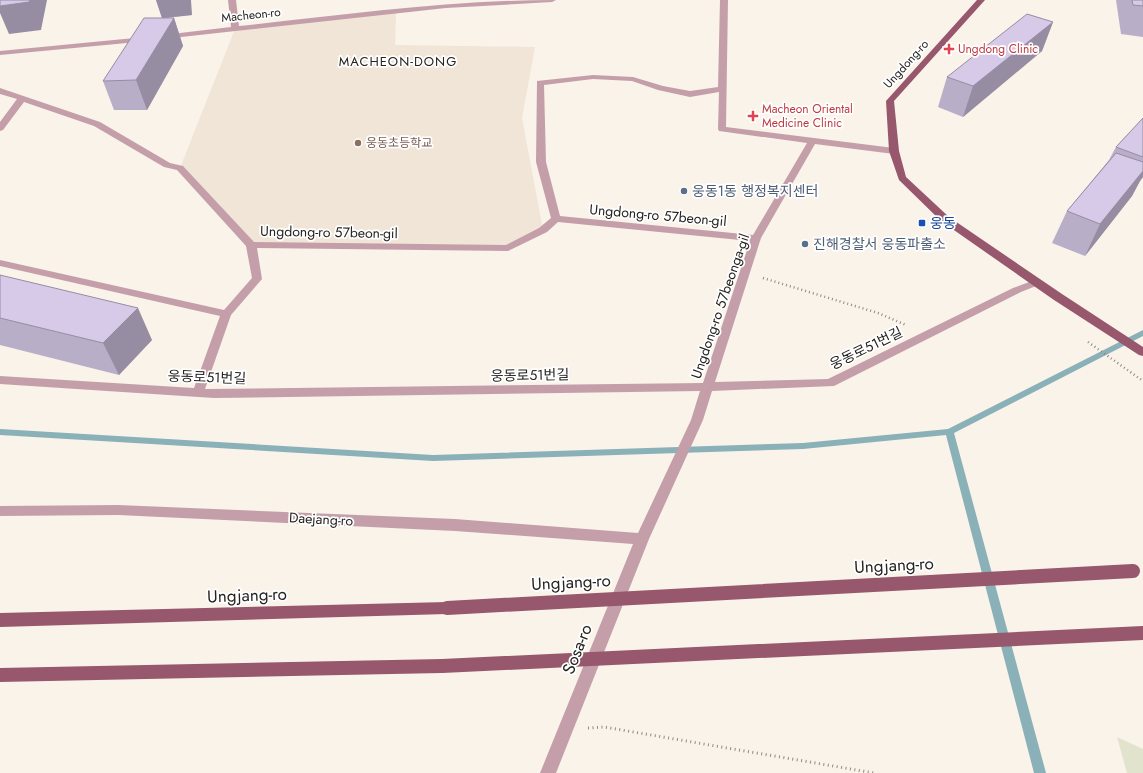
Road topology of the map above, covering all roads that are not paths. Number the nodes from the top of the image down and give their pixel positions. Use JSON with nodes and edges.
{"nodes":[{"id":1,"x":232,"y":0,"type":"edge"},
{"id":2,"x":552,"y":0,"type":"edge"},
{"id":3,"x":724,"y":0,"type":"edge"},
{"id":4,"x":981,"y":0,"type":"edge"},
{"id":5,"x":235,"y":29,"type":"junction"},
{"id":6,"x":0,"y":53,"type":"edge"},
{"id":7,"x":722,"y":89,"type":"junction"},
{"id":8,"x":0,"y":91,"type":"edge"},
{"id":9,"x":22,"y":98,"type":"junction"},
{"id":10,"x":0,"y":128,"type":"edge"},
{"id":11,"x":812,"y":141,"type":"junction"},
{"id":12,"x":894,"y":151,"type":"junction"},
{"id":13,"x":556,"y":219,"type":"junction"},
{"id":14,"x":756,"y":238,"type":"junction"},
{"id":15,"x":252,"y":245,"type":"junction"},
{"id":16,"x":0,"y":263,"type":"edge"},
{"id":17,"x":1037,"y":282,"type":"junction"},
{"id":18,"x":226,"y":314,"type":"junction"},
{"id":19,"x":1143,"y":352,"type":"edge"},
{"id":20,"x":0,"y":380,"type":"edge"},
{"id":21,"x":707,"y":387,"type":"junction"},
{"id":22,"x":198,"y":393,"type":"junction"},
{"id":23,"x":0,"y":511,"type":"edge"},
{"id":24,"x":649,"y":524,"type":"joint"},
{"id":25,"x":642,"y":539,"type":"junction"},
{"id":26,"x":1138,"y":571,"type":"edge"},
{"id":27,"x":0,"y":620,"type":"edge"},
{"id":28,"x":1143,"y":633,"type":"edge"},
{"id":29,"x":0,"y":675,"type":"edge"},
{"id":30,"x":548,"y":773,"type":"edge"}],
"edges":[{"from":1,"to":5,"type":"street"},
{"from":2,"to":5,"type":"street","name":"Macheon-ro"},
{"from":3,"to":7,"type":"street"},
{"from":4,"to":12,"type":"main road","name":"Ungdong-ro"},
{"from":5,"to":6,"type":"street","name":"Macheon-ro"},
{"from":7,"to":11,"type":"street"},
{"from":7,"to":13,"type":"street"},
{"from":8,"to":9,"type":"street","name":"Ungdong-ro 57beon-gil"},
{"from":9,"to":10,"type":"street"},
{"from":9,"to":15,"type":"street","name":"Ungdong-ro 57beon-gil"},
{"from":11,"to":12,"type":"street"},
{"from":11,"to":14,"type":"street","name":"Ungdong-ro 57beonga-gil"},
{"from":12,"to":17,"type":"main road","name":"Ungdong-ro"},
{"from":13,"to":14,"type":"street","name":"Ungdong-ro 57beon-gil"},
{"from":13,"to":15,"type":"street","name":"Ungdong-ro 57beon-gil"},
{"from":14,"to":21,"type":"street","name":"Ungdong-ro 57beonga-gil"},
{"from":15,"to":18,"type":"street"},
{"from":16,"to":18,"type":"street"},
{"from":17,"to":19,"type":"main road","name":"Ungdong-ro"},
{"from":17,"to":21,"type":"street","name":"웅동로51번길"},
{"from":18,"to":22,"type":"street"},
{"from":20,"to":22,"type":"street","name":"웅동로51번길"},
{"from":21,"to":22,"type":"street","name":"웅동로51번길"},
{"from":21,"to":24,"type":"street","name":"Ungdong-ro 57beonga-gil"},
{"from":23,"to":25,"type":"street","name":"Daejang-ro"},
{"from":24,"to":25,"type":"street","name":"Sosa-ro"},
{"from":25,"to":30,"type":"street","name":"Sosa-ro"},
{"from":26,"to":27,"type":"main road","name":"Ungjang-ro","bridge":true},
{"from":28,"to":29,"type":"main road","bridge":true}]}
